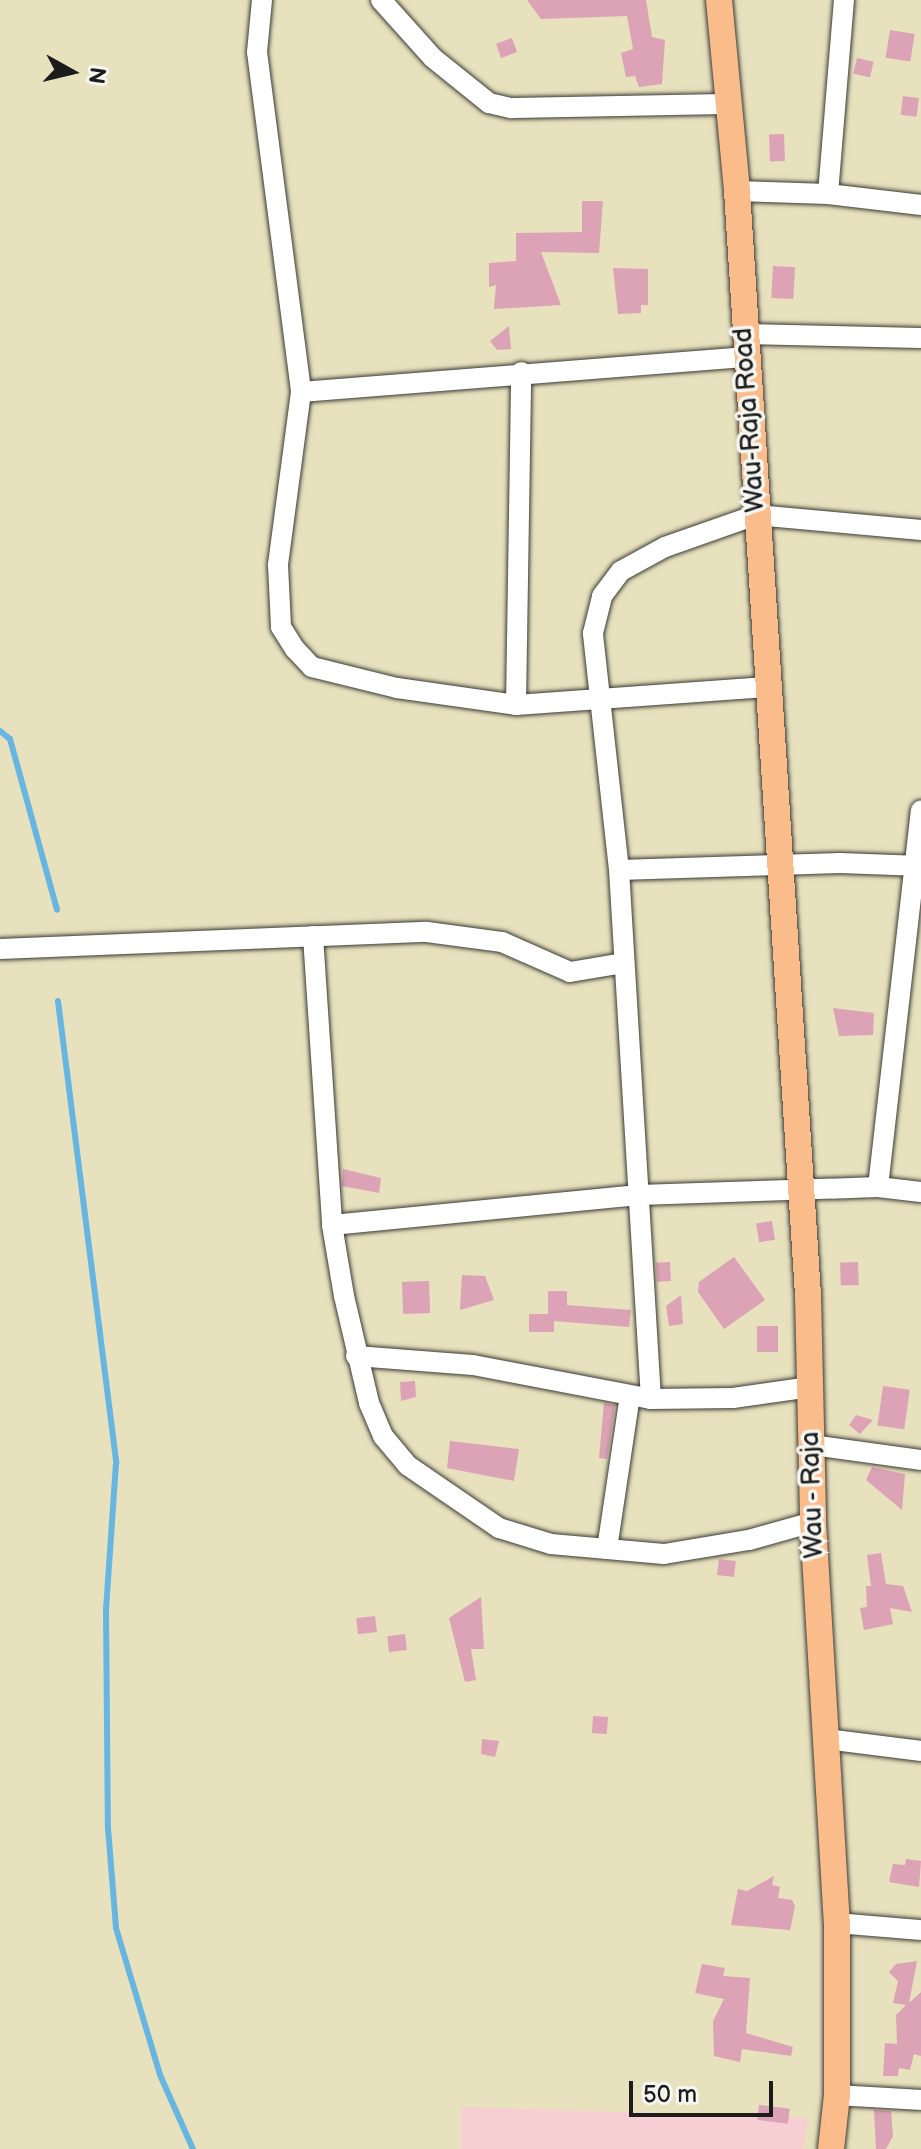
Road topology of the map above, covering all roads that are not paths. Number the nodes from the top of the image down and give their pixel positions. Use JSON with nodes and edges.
{"nodes":[{"id":1,"x":262,"y":0,"type":"edge"},
{"id":2,"x":381,"y":0,"type":"edge"},
{"id":3,"x":719,"y":0,"type":"edge"},
{"id":4,"x":844,"y":0,"type":"edge"},
{"id":5,"x":728,"y":104,"type":"junction"},
{"id":6,"x":737,"y":191,"type":"junction"},
{"id":7,"x":828,"y":194,"type":"junction"},
{"id":8,"x":921,"y":205,"type":"edge"},
{"id":9,"x":921,"y":338,"type":"edge"},
{"id":10,"x":746,"y":345,"type":"junction"},
{"id":11,"x":521,"y":372,"type":"junction"},
{"id":12,"x":301,"y":392,"type":"junction"},
{"id":13,"x":756,"y":515,"type":"junction"},
{"id":14,"x":921,"y":530,"type":"edge"},
{"id":15,"x":766,"y":687,"type":"junction"},
{"id":16,"x":598,"y":698,"type":"junction"},
{"id":17,"x":516,"y":705,"type":"junction"},
{"id":18,"x":921,"y":810,"type":"edge"},
{"id":19,"x":781,"y":853,"type":"junction"},
{"id":20,"x":919,"y":866,"type":"edge"},
{"id":21,"x":619,"y":870,"type":"junction"},
{"id":22,"x":313,"y":936,"type":"junction"},
{"id":23,"x":0,"y":949,"type":"edge"},
{"id":24,"x":624,"y":963,"type":"junction"},
{"id":25,"x":878,"y":1187,"type":"junction"},
{"id":26,"x":802,"y":1190,"type":"junction"},
{"id":27,"x":921,"y":1192,"type":"edge"},
{"id":28,"x":639,"y":1195,"type":"junction"},
{"id":29,"x":332,"y":1225,"type":"junction"},
{"id":30,"x":356,"y":1356,"type":"junction"},
{"id":31,"x":810,"y":1387,"type":"junction"},
{"id":32,"x":630,"y":1396,"type":"junction"},
{"id":33,"x":651,"y":1399,"type":"junction"},
{"id":34,"x":812,"y":1445,"type":"junction"},
{"id":35,"x":921,"y":1460,"type":"edge"},
{"id":36,"x":813,"y":1522,"type":"junction"},
{"id":37,"x":607,"y":1549,"type":"junction"},
{"id":38,"x":826,"y":1739,"type":"junction"},
{"id":39,"x":921,"y":1751,"type":"edge"},
{"id":40,"x":837,"y":1923,"type":"junction"},
{"id":41,"x":921,"y":1930,"type":"edge"},
{"id":42,"x":837,"y":2095,"type":"junction"},
{"id":43,"x":921,"y":2100,"type":"edge"},
{"id":44,"x":831,"y":2149,"type":"edge"}],
"edges":[{"from":1,"to":12,"type":"street"},
{"from":2,"to":5,"type":"street"},
{"from":3,"to":5,"type":"main road","name":"Wau-Raja Road"},
{"from":4,"to":7,"type":"street"},
{"from":5,"to":6,"type":"main road","name":"Wau-Raja Road"},
{"from":6,"to":7,"type":"street"},
{"from":6,"to":10,"type":"main road","name":"Wau-Raja Road"},
{"from":7,"to":8,"type":"street"},
{"from":9,"to":10,"type":"street"},
{"from":10,"to":11,"type":"street"},
{"from":10,"to":13,"type":"main road","name":"Wau-Raja Road"},
{"from":11,"to":12,"type":"street"},
{"from":11,"to":17,"type":"street"},
{"from":12,"to":17,"type":"street"},
{"from":13,"to":14,"type":"street"},
{"from":13,"to":15,"type":"main road","name":"Wau-Raja Road"},
{"from":13,"to":16,"type":"street"},
{"from":15,"to":16,"type":"street"},
{"from":15,"to":19,"type":"main road","name":"Wau-Raja Road"},
{"from":16,"to":17,"type":"street"},
{"from":16,"to":21,"type":"street"},
{"from":18,"to":20,"type":"street"},
{"from":19,"to":20,"type":"street"},
{"from":19,"to":21,"type":"street"},
{"from":19,"to":26,"type":"main road","name":"Wau - Raja"},
{"from":20,"to":25,"type":"street"},
{"from":21,"to":24,"type":"street"},
{"from":22,"to":23,"type":"street"},
{"from":22,"to":24,"type":"street"},
{"from":22,"to":29,"type":"street"},
{"from":24,"to":28,"type":"street"},
{"from":25,"to":26,"type":"street"},
{"from":25,"to":27,"type":"street"},
{"from":26,"to":28,"type":"street"},
{"from":26,"to":31,"type":"main road","name":"Wau - Raja"},
{"from":28,"to":29,"type":"street"},
{"from":28,"to":33,"type":"street"},
{"from":29,"to":30,"type":"street"},
{"from":30,"to":32,"type":"street"},
{"from":30,"to":37,"type":"street"},
{"from":31,"to":33,"type":"street"},
{"from":31,"to":34,"type":"main road","name":"Wau - Raja"},
{"from":32,"to":33,"type":"street"},
{"from":32,"to":37,"type":"street"},
{"from":34,"to":35,"type":"street"},
{"from":34,"to":36,"type":"main road","name":"Wau - Raja"},
{"from":36,"to":37,"type":"street"},
{"from":36,"to":38,"type":"main road","name":"Wau - Raja"},
{"from":38,"to":39,"type":"street"},
{"from":38,"to":40,"type":"main road","name":"Wau - Raja"},
{"from":40,"to":41,"type":"street"},
{"from":40,"to":42,"type":"main road","name":"Wau - Raja"},
{"from":42,"to":43,"type":"street"},
{"from":42,"to":44,"type":"main road","name":"Wau - Raja"}]}
